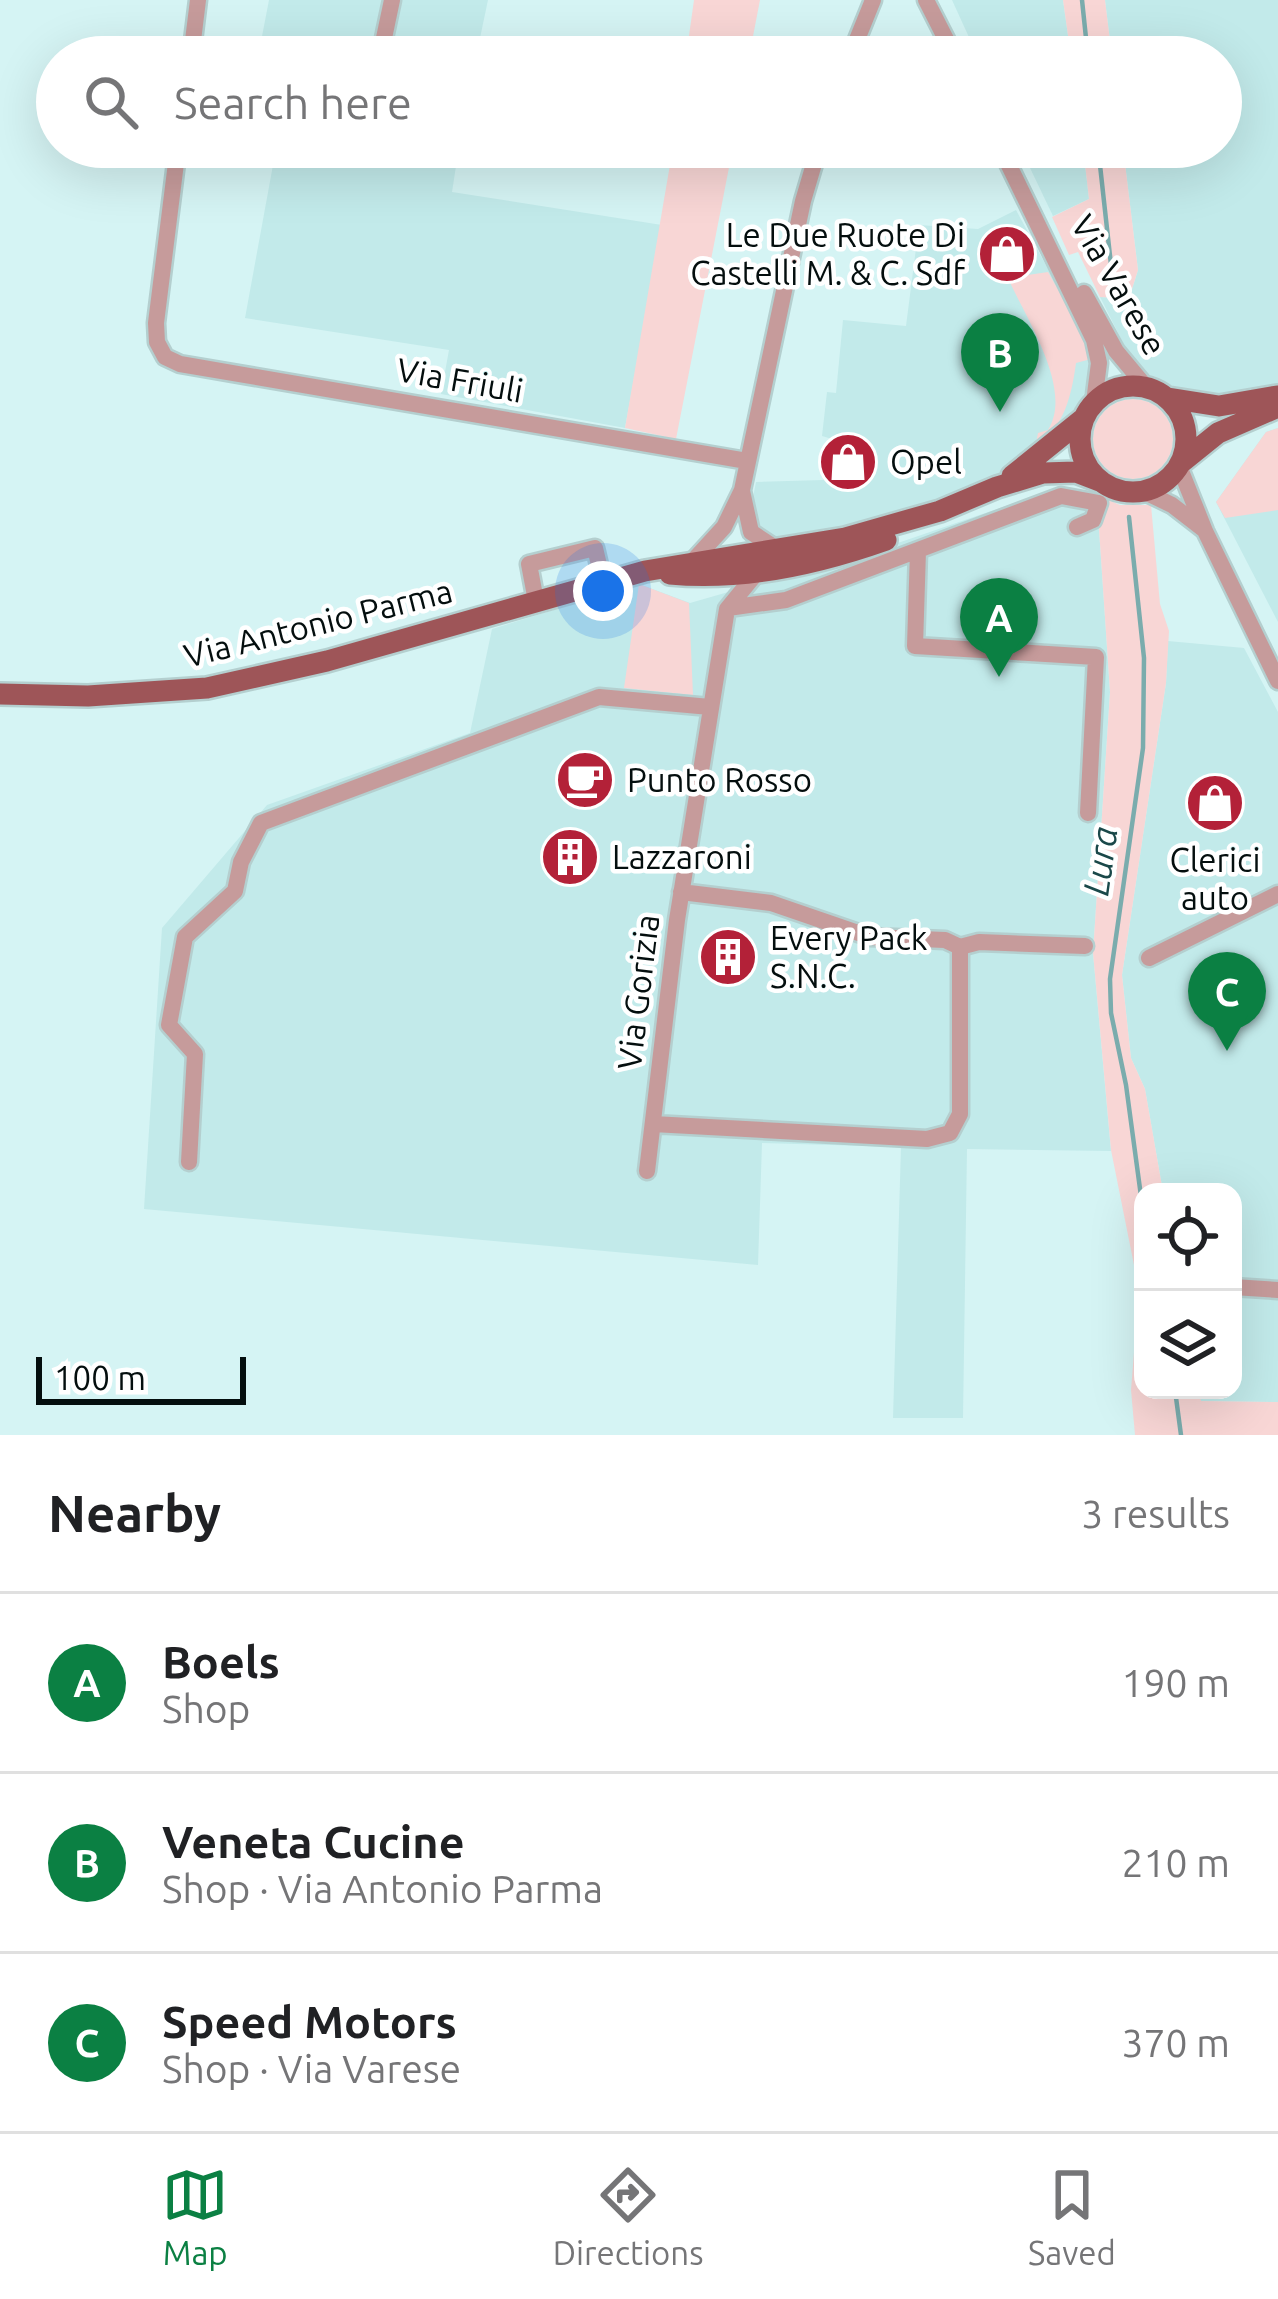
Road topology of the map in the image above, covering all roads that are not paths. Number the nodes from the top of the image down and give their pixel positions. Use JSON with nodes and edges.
{"nodes":[{"id":1,"x":198,"y":0,"type":"edge"},
{"id":2,"x":392,"y":0,"type":"edge"},
{"id":3,"x":873,"y":0,"type":"edge"},
{"id":4,"x":926,"y":0,"type":"edge"},
{"id":5,"x":937,"y":0,"type":"edge"},
{"id":6,"x":194,"y":36,"type":"edge"},
{"id":7,"x":384,"y":36,"type":"edge"},
{"id":8,"x":858,"y":36,"type":"edge"},
{"id":9,"x":944,"y":36,"type":"edge"},
{"id":10,"x":954,"y":36,"type":"edge"},
{"id":11,"x":175,"y":168,"type":"edge"},
{"id":12,"x":813,"y":168,"type":"edge"},
{"id":13,"x":1010,"y":168,"type":"edge"},
{"id":14,"x":1021,"y":168,"type":"edge"},
{"id":15,"x":1146,"y":387,"type":"junction"},
{"id":16,"x":1278,"y":395,"type":"edge"},
{"id":17,"x":1168,"y":398,"type":"junction"},
{"id":18,"x":1278,"y":407,"type":"edge"},
{"id":19,"x":1089,"y":410,"type":"junction"},
{"id":20,"x":747,"y":461,"type":"junction"},
{"id":21,"x":1180,"y":464,"type":"junction"},
{"id":22,"x":1102,"y":482,"type":"junction"},
{"id":23,"x":997,"y":487,"type":"junction"},
{"id":24,"x":742,"y":490,"type":"junction"},
{"id":25,"x":1143,"y":491,"type":"junction"},
{"id":26,"x":940,"y":511,"type":"junction"},
{"id":27,"x":1077,"y":527,"type":"dead end"},
{"id":28,"x":1205,"y":531,"type":"junction"},
{"id":29,"x":778,"y":550,"type":"junction"},
{"id":30,"x":917,"y":551,"type":"junction"},
{"id":31,"x":692,"y":562,"type":"junction"},
{"id":32,"x":760,"y":570,"type":"junction"},
{"id":33,"x":645,"y":571,"type":"junction"},
{"id":34,"x":716,"y":576,"type":"junction"},
{"id":35,"x":603,"y":582,"type":"junction"},
{"id":36,"x":536,"y":602,"type":"junction"},
{"id":37,"x":727,"y":608,"type":"junction"},
{"id":38,"x":1278,"y":682,"type":"edge"},
{"id":39,"x":0,"y":694,"type":"edge"},
{"id":40,"x":710,"y":707,"type":"junction"},
{"id":41,"x":1088,"y":813,"type":"dead end"},
{"id":42,"x":681,"y":892,"type":"junction"},
{"id":43,"x":1278,"y":894,"type":"edge"},
{"id":44,"x":1084,"y":946,"type":"dead end"},
{"id":45,"x":961,"y":947,"type":"junction"},
{"id":46,"x":1148,"y":958,"type":"dead end"},
{"id":47,"x":653,"y":1124,"type":"junction"},
{"id":48,"x":189,"y":1162,"type":"dead end"},
{"id":49,"x":647,"y":1171,"type":"dead end"},
{"id":50,"x":1242,"y":1288,"type":"edge"},
{"id":51,"x":1278,"y":1290,"type":"edge"}],
"edges":[{"from":1,"to":6,"type":"street"},
{"from":2,"to":7,"type":"street"},
{"from":3,"to":8,"type":"street"},
{"from":4,"to":9,"type":"street"},
{"from":5,"to":10,"type":"street"},
{"from":11,"to":20,"type":"street","name":"Via Friuli"},
{"from":12,"to":20,"type":"street"},
{"from":13,"to":19,"type":"street","name":"Via Varese"},
{"from":14,"to":15,"type":"street","name":"Via Varese"},
{"from":15,"to":17,"type":"main road"},
{"from":15,"to":19,"type":"main road"},
{"from":16,"to":17,"type":"main road"},
{"from":17,"to":21,"type":"main road"},
{"from":18,"to":21,"type":"main road"},
{"from":19,"to":22,"type":"main road"},
{"from":19,"to":23,"type":"main road","name":"Via Antonio Parma"},
{"from":20,"to":24,"type":"street"},
{"from":21,"to":25,"type":"main road"},
{"from":21,"to":28,"type":"street"},
{"from":22,"to":23,"type":"main road","name":"Via Antonio Parma"},
{"from":22,"to":25,"type":"main road"},
{"from":23,"to":26,"type":"main road","name":"Via Antonio Parma"},
{"from":24,"to":29,"type":"street"},
{"from":24,"to":31,"type":"street"},
{"from":25,"to":28,"type":"street"},
{"from":26,"to":29,"type":"main road","name":"Via Antonio Parma"},
{"from":26,"to":32,"type":"main road","name":"Via Antonio Parma"},
{"from":27,"to":30,"type":"street"},
{"from":28,"to":38,"type":"street"},
{"from":29,"to":31,"type":"main road","name":"Via Antonio Parma"},
{"from":29,"to":34,"type":"street"},
{"from":30,"to":37,"type":"street"},
{"from":30,"to":41,"type":"street"},
{"from":31,"to":33,"type":"main road","name":"Via Antonio Parma"},
{"from":32,"to":34,"type":"main road","name":"Via Antonio Parma"},
{"from":32,"to":37,"type":"street"},
{"from":33,"to":34,"type":"main road","name":"Via Antonio Parma"},
{"from":33,"to":35,"type":"main road","name":"Via Antonio Parma"},
{"from":34,"to":37,"type":"street","name":"Via Gorizia"},
{"from":35,"to":36,"type":"main road","name":"Via Antonio Parma"},
{"from":35,"to":36,"type":"street"},
{"from":36,"to":39,"type":"main road","name":"Via Antonio Parma"},
{"from":37,"to":40,"type":"street","name":"Via Gorizia"},
{"from":40,"to":42,"type":"street","name":"Via Gorizia"},
{"from":40,"to":48,"type":"street"},
{"from":42,"to":45,"type":"street"},
{"from":42,"to":47,"type":"street","name":"Via Gorizia"},
{"from":43,"to":46,"type":"street"},
{"from":44,"to":45,"type":"street"},
{"from":45,"to":47,"type":"street"},
{"from":47,"to":49,"type":"street","name":"Via Gorizia"},
{"from":50,"to":51,"type":"street"}]}
